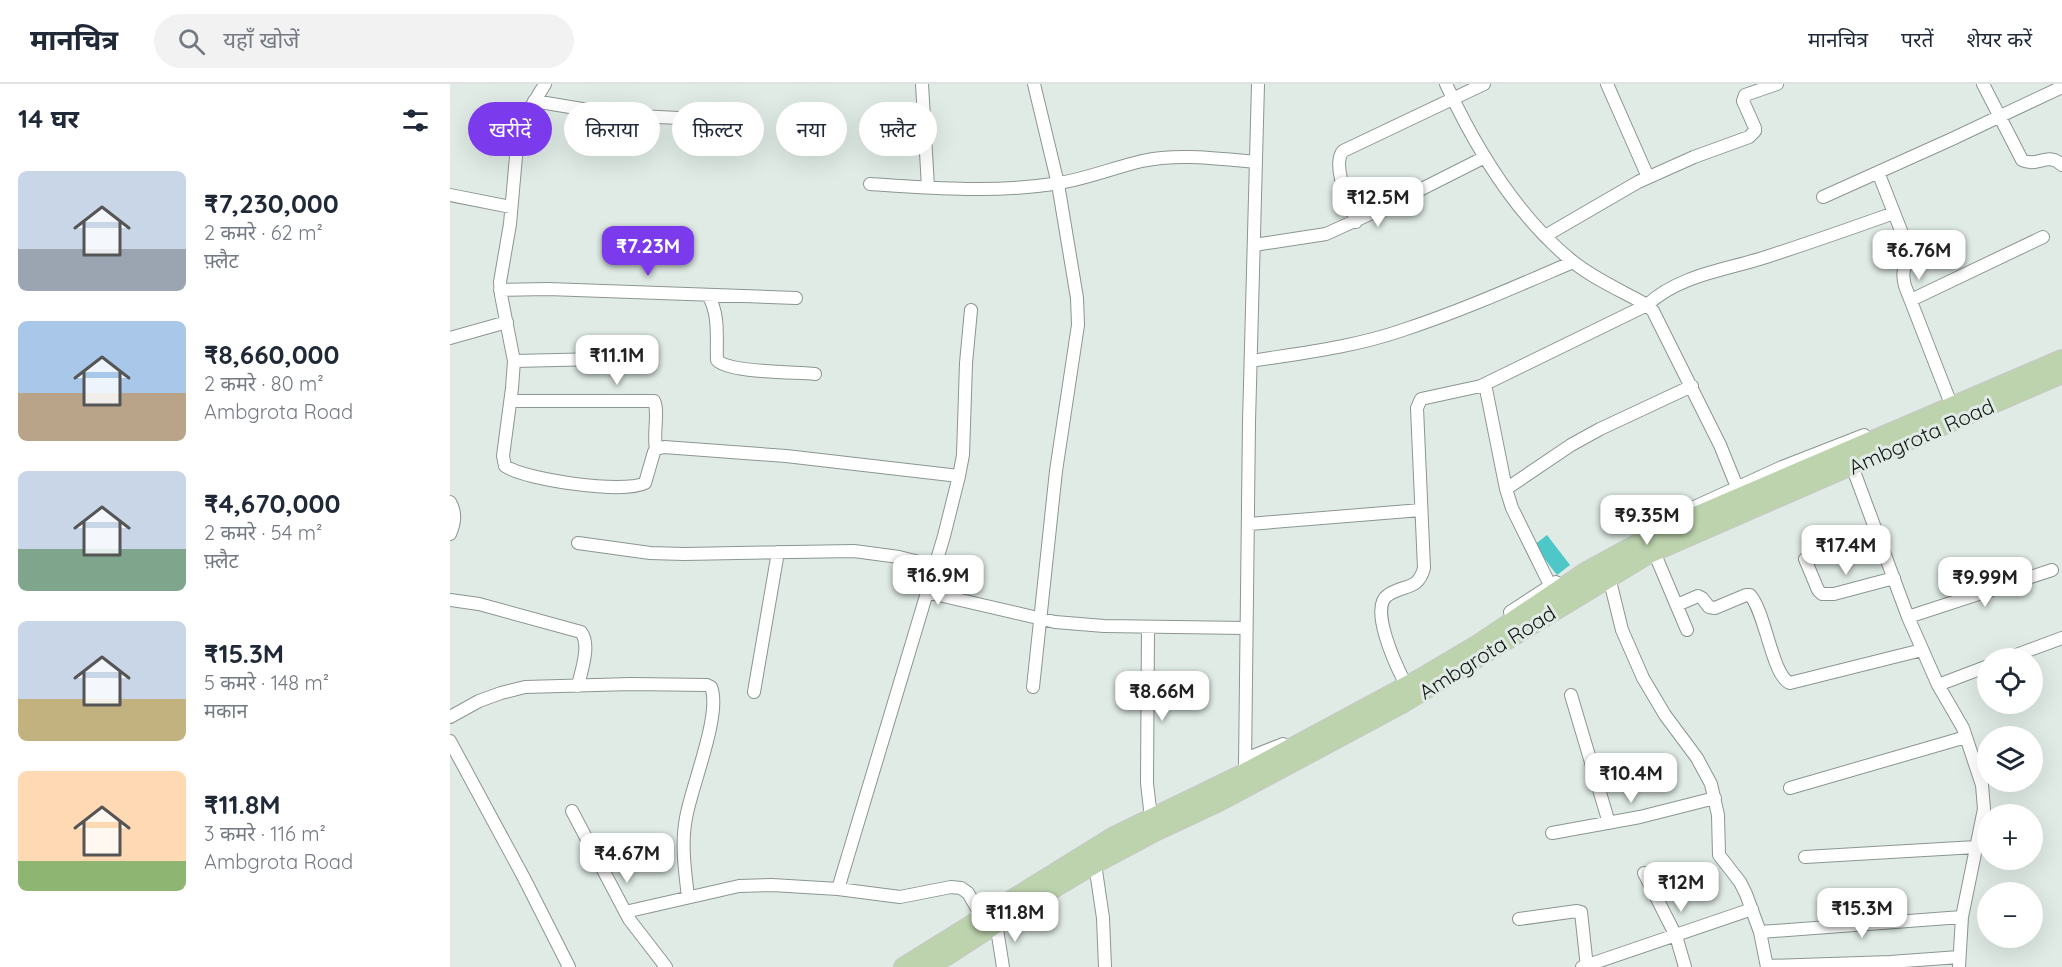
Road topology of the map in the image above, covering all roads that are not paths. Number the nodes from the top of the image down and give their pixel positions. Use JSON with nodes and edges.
{"nodes":[{"id":1,"x":545,"y":84,"type":"edge"},
{"id":2,"x":922,"y":84,"type":"edge"},
{"id":3,"x":1035,"y":84,"type":"edge"},
{"id":4,"x":1258,"y":84,"type":"edge"},
{"id":5,"x":1446,"y":84,"type":"edge"},
{"id":6,"x":1484,"y":84,"type":"edge"},
{"id":7,"x":1607,"y":84,"type":"edge"},
{"id":8,"x":1776,"y":84,"type":"edge"},
{"id":9,"x":1983,"y":84,"type":"edge"},
{"id":10,"x":2062,"y":87,"type":"edge"},
{"id":11,"x":1452,"y":98,"type":"junction"},
{"id":12,"x":534,"y":101,"type":"junction"},
{"id":13,"x":1999,"y":117,"type":"junction"},
{"id":14,"x":672,"y":118,"type":"edge"},
{"id":15,"x":1485,"y":157,"type":"junction"},
{"id":16,"x":1256,"y":162,"type":"junction"},
{"id":17,"x":2062,"y":165,"type":"edge"},
{"id":18,"x":1878,"y":172,"type":"junction"},
{"id":19,"x":1648,"y":177,"type":"junction"},
{"id":20,"x":870,"y":184,"type":"dead end"},
{"id":21,"x":1058,"y":184,"type":"junction"},
{"id":22,"x":928,"y":187,"type":"junction"},
{"id":23,"x":450,"y":195,"type":"edge"},
{"id":24,"x":1823,"y":197,"type":"dead end"},
{"id":25,"x":511,"y":207,"type":"junction"},
{"id":26,"x":1894,"y":213,"type":"junction"},
{"id":27,"x":1356,"y":222,"type":"junction"},
{"id":28,"x":1545,"y":236,"type":"junction"},
{"id":29,"x":2043,"y":237,"type":"dead end"},
{"id":30,"x":1254,"y":245,"type":"junction"},
{"id":31,"x":1573,"y":262,"type":"junction"},
{"id":32,"x":500,"y":290,"type":"junction"},
{"id":33,"x":708,"y":295,"type":"junction"},
{"id":34,"x":796,"y":298,"type":"dead end"},
{"id":35,"x":1911,"y":300,"type":"junction"},
{"id":36,"x":1647,"y":305,"type":"junction"},
{"id":37,"x":971,"y":310,"type":"dead end"},
{"id":38,"x":507,"y":322,"type":"junction"},
{"id":39,"x":450,"y":338,"type":"edge"},
{"id":40,"x":2062,"y":351,"type":"edge"},
{"id":41,"x":601,"y":359,"type":"dead end"},
{"id":42,"x":2062,"y":359,"type":"edge"},
{"id":43,"x":514,"y":361,"type":"junction"},
{"id":44,"x":1251,"y":361,"type":"junction"},
{"id":45,"x":815,"y":374,"type":"dead end"},
{"id":46,"x":2062,"y":374,"type":"edge"},
{"id":47,"x":1485,"y":384,"type":"junction"},
{"id":48,"x":1692,"y":386,"type":"junction"},
{"id":49,"x":1949,"y":399,"type":"junction"},
{"id":50,"x":511,"y":401,"type":"junction"},
{"id":51,"x":656,"y":449,"type":"junction"},
{"id":52,"x":1852,"y":466,"type":"junction"},
{"id":53,"x":959,"y":476,"type":"junction"},
{"id":54,"x":1737,"y":487,"type":"junction"},
{"id":55,"x":1506,"y":489,"type":"junction"},
{"id":56,"x":450,"y":502,"type":"edge"},
{"id":57,"x":1421,"y":510,"type":"junction"},
{"id":58,"x":1249,"y":524,"type":"junction"},
{"id":59,"x":450,"y":534,"type":"edge"},
{"id":60,"x":578,"y":543,"type":"dead end"},
{"id":61,"x":777,"y":552,"type":"junction"},
{"id":62,"x":1654,"y":552,"type":"junction"},
{"id":63,"x":1805,"y":559,"type":"dead end"},
{"id":64,"x":934,"y":566,"type":"junction"},
{"id":65,"x":2052,"y":570,"type":"dead end"},
{"id":66,"x":1609,"y":577,"type":"junction"},
{"id":67,"x":1894,"y":578,"type":"junction"},
{"id":68,"x":1550,"y":585,"type":"junction"},
{"id":69,"x":926,"y":592,"type":"junction"},
{"id":70,"x":450,"y":600,"type":"edge"},
{"id":71,"x":1677,"y":605,"type":"junction"},
{"id":72,"x":1908,"y":617,"type":"junction"},
{"id":73,"x":1040,"y":620,"type":"junction"},
{"id":74,"x":1148,"y":627,"type":"junction"},
{"id":75,"x":1246,"y":628,"type":"junction"},
{"id":76,"x":1688,"y":630,"type":"dead end"},
{"id":77,"x":2062,"y":638,"type":"edge"},
{"id":78,"x":2035,"y":648,"type":"edge"},
{"id":79,"x":1922,"y":650,"type":"junction"},
{"id":80,"x":1977,"y":670,"type":"edge"},
{"id":81,"x":1403,"y":679,"type":"junction"},
{"id":82,"x":1938,"y":685,"type":"junction"},
{"id":83,"x":578,"y":686,"type":"junction"},
{"id":84,"x":1033,"y":687,"type":"dead end"},
{"id":85,"x":754,"y":692,"type":"dead end"},
{"id":86,"x":1571,"y":695,"type":"dead end"},
{"id":87,"x":450,"y":717,"type":"edge"},
{"id":88,"x":1966,"y":737,"type":"junction"},
{"id":89,"x":450,"y":741,"type":"edge"},
{"id":90,"x":1245,"y":766,"type":"junction"},
{"id":91,"x":1790,"y":788,"type":"dead end"},
{"id":92,"x":1715,"y":798,"type":"junction"},
{"id":93,"x":572,"y":811,"type":"dead end"},
{"id":94,"x":1150,"y":818,"type":"junction"},
{"id":95,"x":1609,"y":823,"type":"junction"},
{"id":96,"x":1552,"y":833,"type":"dead end"},
{"id":97,"x":1976,"y":847,"type":"junction"},
{"id":98,"x":1805,"y":857,"type":"dead end"},
{"id":99,"x":1095,"y":864,"type":"junction"},
{"id":100,"x":1644,"y":873,"type":"dead end"},
{"id":101,"x":838,"y":889,"type":"junction"},
{"id":102,"x":688,"y":897,"type":"junction"},
{"id":103,"x":1752,"y":909,"type":"junction"},
{"id":104,"x":625,"y":912,"type":"junction"},
{"id":105,"x":1962,"y":917,"type":"junction"},
{"id":106,"x":1519,"y":919,"type":"dead end"},
{"id":107,"x":989,"y":920,"type":"junction"},
{"id":108,"x":1760,"y":932,"type":"junction"},
{"id":109,"x":1676,"y":936,"type":"junction"},
{"id":110,"x":1959,"y":962,"type":"edge"},
{"id":111,"x":1767,"y":966,"type":"edge"},
{"id":112,"x":569,"y":967,"type":"edge"},
{"id":113,"x":666,"y":967,"type":"edge"},
{"id":114,"x":903,"y":967,"type":"edge"},
{"id":115,"x":930,"y":967,"type":"edge"},
{"id":116,"x":1003,"y":967,"type":"edge"},
{"id":117,"x":1105,"y":967,"type":"edge"},
{"id":118,"x":1585,"y":967,"type":"edge"},
{"id":119,"x":1685,"y":967,"type":"edge"}],
"edges":[{"from":1,"to":12,"type":"street"},
{"from":2,"to":22,"type":"street"},
{"from":3,"to":21,"type":"street"},
{"from":4,"to":16,"type":"street"},
{"from":5,"to":11,"type":"street"},
{"from":6,"to":11,"type":"street"},
{"from":7,"to":19,"type":"street"},
{"from":8,"to":19,"type":"street"},
{"from":9,"to":13,"type":"street"},
{"from":10,"to":13,"type":"street"},
{"from":11,"to":15,"type":"street"},
{"from":11,"to":27,"type":"street"},
{"from":12,"to":14,"type":"street"},
{"from":12,"to":25,"type":"street"},
{"from":13,"to":17,"type":"street"},
{"from":13,"to":18,"type":"street"},
{"from":15,"to":27,"type":"street"},
{"from":15,"to":28,"type":"street"},
{"from":16,"to":21,"type":"street"},
{"from":16,"to":30,"type":"street"},
{"from":18,"to":24,"type":"street"},
{"from":18,"to":26,"type":"street"},
{"from":19,"to":28,"type":"street"},
{"from":20,"to":22,"type":"street"},
{"from":21,"to":22,"type":"street"},
{"from":21,"to":73,"type":"street"},
{"from":23,"to":25,"type":"street"},
{"from":25,"to":32,"type":"street"},
{"from":26,"to":35,"type":"street"},
{"from":26,"to":36,"type":"street"},
{"from":27,"to":30,"type":"street"},
{"from":28,"to":31,"type":"street"},
{"from":29,"to":35,"type":"street"},
{"from":30,"to":44,"type":"street"},
{"from":31,"to":36,"type":"street"},
{"from":31,"to":44,"type":"street"},
{"from":32,"to":33,"type":"street"},
{"from":32,"to":38,"type":"street"},
{"from":33,"to":34,"type":"street"},
{"from":33,"to":45,"type":"street"},
{"from":35,"to":49,"type":"street"},
{"from":36,"to":47,"type":"street"},
{"from":36,"to":48,"type":"street"},
{"from":37,"to":53,"type":"street"},
{"from":38,"to":39,"type":"street"},
{"from":38,"to":43,"type":"street"},
{"from":40,"to":49,"type":"street"},
{"from":41,"to":43,"type":"street"},
{"from":42,"to":90,"type":"main road"},
{"from":43,"to":50,"type":"street"},
{"from":44,"to":58,"type":"street"},
{"from":46,"to":52,"type":"main road","name":"Ambgrota Road"},
{"from":47,"to":55,"type":"street"},
{"from":47,"to":57,"type":"street"},
{"from":48,"to":54,"type":"street"},
{"from":48,"to":55,"type":"street"},
{"from":49,"to":54,"type":"street"},
{"from":50,"to":51,"type":"street"},
{"from":50,"to":51,"type":"street"},
{"from":51,"to":53,"type":"street"},
{"from":52,"to":62,"type":"main road","name":"Ambgrota Road"},
{"from":52,"to":67,"type":"street"},
{"from":53,"to":64,"type":"street"},
{"from":54,"to":68,"type":"street"},
{"from":55,"to":68,"type":"street"},
{"from":56,"to":59,"type":"street"},
{"from":57,"to":58,"type":"street"},
{"from":57,"to":81,"type":"street"},
{"from":58,"to":75,"type":"street"},
{"from":60,"to":61,"type":"street"},
{"from":61,"to":64,"type":"street"},
{"from":61,"to":85,"type":"street"},
{"from":62,"to":66,"type":"main road","name":"Ambgrota Road"},
{"from":62,"to":71,"type":"street"},
{"from":63,"to":67,"type":"street"},
{"from":64,"to":69,"type":"street"},
{"from":65,"to":72,"type":"street"},
{"from":66,"to":92,"type":"street"},
{"from":66,"to":99,"type":"main road","name":"Ambgrota Road"},
{"from":67,"to":72,"type":"street"},
{"from":68,"to":81,"type":"street"},
{"from":69,"to":73,"type":"street"},
{"from":69,"to":101,"type":"street"},
{"from":70,"to":83,"type":"street"},
{"from":71,"to":76,"type":"street"},
{"from":71,"to":79,"type":"street"},
{"from":72,"to":79,"type":"street"},
{"from":73,"to":74,"type":"street"},
{"from":73,"to":84,"type":"street"},
{"from":74,"to":75,"type":"street"},
{"from":74,"to":94,"type":"street"},
{"from":75,"to":90,"type":"street"},
{"from":77,"to":78,"type":"street"},
{"from":79,"to":82,"type":"street"},
{"from":80,"to":82,"type":"street"},
{"from":81,"to":90,"type":"street"},
{"from":82,"to":88,"type":"street"},
{"from":83,"to":87,"type":"street"},
{"from":83,"to":102,"type":"street"},
{"from":86,"to":95,"type":"street"},
{"from":88,"to":91,"type":"street"},
{"from":88,"to":97,"type":"street"},
{"from":89,"to":112,"type":"street"},
{"from":90,"to":94,"type":"main road"},
{"from":92,"to":95,"type":"street"},
{"from":92,"to":103,"type":"street"},
{"from":93,"to":104,"type":"street"},
{"from":94,"to":107,"type":"main road"},
{"from":95,"to":96,"type":"street"},
{"from":97,"to":98,"type":"street"},
{"from":97,"to":105,"type":"street"},
{"from":99,"to":107,"type":"main road","name":"Ambgrota Road"},
{"from":99,"to":117,"type":"street"},
{"from":100,"to":109,"type":"street"},
{"from":101,"to":102,"type":"street"},
{"from":101,"to":107,"type":"street"},
{"from":102,"to":104,"type":"street"},
{"from":103,"to":108,"type":"street"},
{"from":103,"to":109,"type":"street"},
{"from":104,"to":113,"type":"street"},
{"from":105,"to":108,"type":"street"},
{"from":105,"to":110,"type":"street"},
{"from":106,"to":118,"type":"street"},
{"from":107,"to":114,"type":"main road"},
{"from":107,"to":115,"type":"main road","name":"Ambgrota Road"},
{"from":107,"to":116,"type":"street"},
{"from":108,"to":111,"type":"street"},
{"from":109,"to":118,"type":"street"},
{"from":109,"to":119,"type":"street"},
{"from":110,"to":111,"type":"street"}]}
